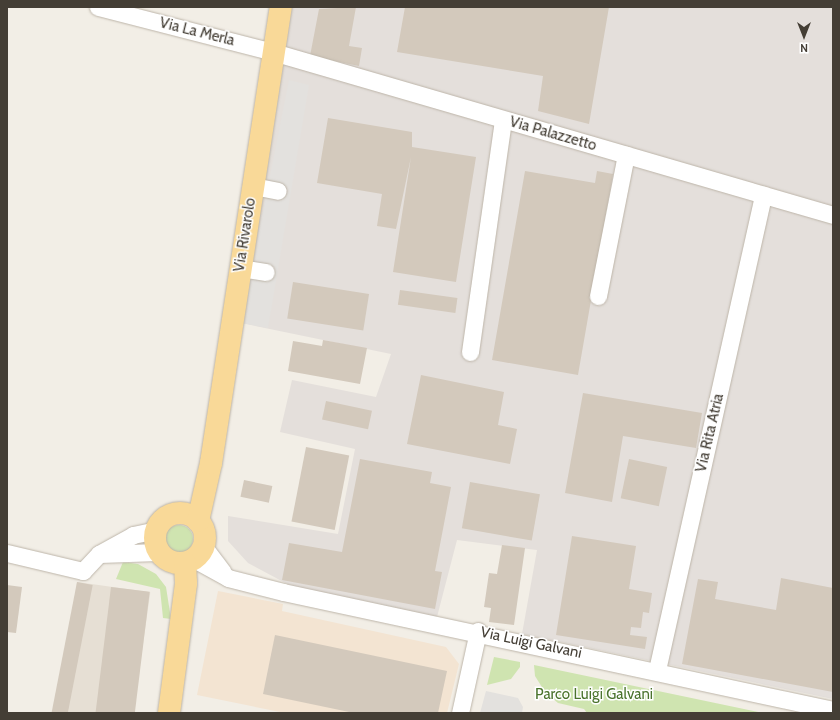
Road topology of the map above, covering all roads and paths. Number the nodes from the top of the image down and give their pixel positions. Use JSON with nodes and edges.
{"nodes":[{"id":1,"x":98,"y":7,"type":"edge"},
{"id":2,"x":281,"y":7,"type":"edge"},
{"id":3,"x":273,"y":52,"type":"junction"},
{"id":4,"x":503,"y":120,"type":"junction"},
{"id":5,"x":626,"y":155,"type":"junction"},
{"id":6,"x":253,"y":186,"type":"junction"},
{"id":7,"x":278,"y":191,"type":"dead end"},
{"id":8,"x":763,"y":195,"type":"junction"},
{"id":9,"x":833,"y":215,"type":"edge"},
{"id":10,"x":240,"y":268,"type":"junction"},
{"id":11,"x":266,"y":272,"type":"dead end"},
{"id":12,"x":598,"y":296,"type":"dead end"},
{"id":13,"x":470,"y":352,"type":"dead end"},
{"id":14,"x":189,"y":517,"type":"junction"},
{"id":15,"x":156,"y":530,"type":"junction"},
{"id":16,"x":7,"y":553,"type":"edge"},
{"id":17,"x":99,"y":554,"type":"junction"},
{"id":18,"x":183,"y":557,"type":"junction"},
{"id":19,"x":478,"y":631,"type":"junction"},
{"id":20,"x":657,"y":670,"type":"junction"},
{"id":21,"x":833,"y":710,"type":"edge"},
{"id":22,"x":169,"y":713,"type":"edge"},
{"id":23,"x":460,"y":713,"type":"edge"}],
"edges":[{"from":1,"to":3,"type":"street","name":"Via La Merla"},
{"from":2,"to":3,"type":"main road","name":"Via Rivarolo"},
{"from":3,"to":4,"type":"street","name":"Via Palazzetto"},
{"from":3,"to":6,"type":"main road","name":"Via Rivarolo"},
{"from":4,"to":5,"type":"street","name":"Via Palazzetto"},
{"from":4,"to":13,"type":"street"},
{"from":5,"to":8,"type":"street","name":"Via Palazzetto"},
{"from":5,"to":12,"type":"street"},
{"from":6,"to":7,"type":"street"},
{"from":6,"to":10,"type":"main road","name":"Via Rivarolo"},
{"from":8,"to":9,"type":"street","name":"Via Palazzetto"},
{"from":8,"to":20,"type":"street","name":"Via Rita Atria"},
{"from":10,"to":11,"type":"street"},
{"from":10,"to":14,"type":"main road","name":"Via Rivarolo"},
{"from":14,"to":15,"type":"main road"},
{"from":14,"to":18,"type":"main road"},
{"from":15,"to":17,"type":"street"},
{"from":15,"to":18,"type":"main road"},
{"from":16,"to":17,"type":"street"},
{"from":17,"to":18,"type":"street"},
{"from":18,"to":19,"type":"street","name":"Via Luigi Galvani"},
{"from":18,"to":22,"type":"main road"},
{"from":19,"to":20,"type":"street","name":"Via Luigi Galvani"},
{"from":19,"to":23,"type":"street"},
{"from":20,"to":21,"type":"street","name":"Via Luigi Galvani"}]}
